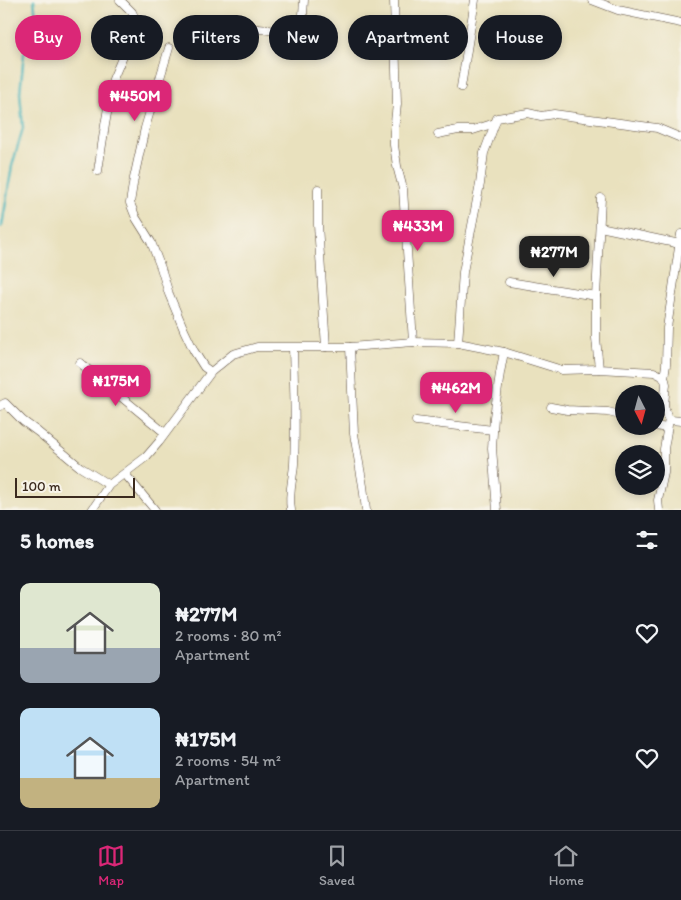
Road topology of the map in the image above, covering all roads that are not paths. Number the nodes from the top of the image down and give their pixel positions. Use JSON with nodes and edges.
{"nodes":[{"id":1,"x":120,"y":0,"type":"edge"},
{"id":2,"x":304,"y":0,"type":"edge"},
{"id":3,"x":394,"y":0,"type":"edge"},
{"id":4,"x":476,"y":0,"type":"edge"},
{"id":5,"x":592,"y":0,"type":"edge"},
{"id":6,"x":681,"y":23,"type":"edge"},
{"id":7,"x":259,"y":29,"type":"edge"},
{"id":8,"x":169,"y":48,"type":"dead end"},
{"id":9,"x":461,"y":87,"type":"dead end"},
{"id":10,"x":495,"y":124,"type":"junction"},
{"id":11,"x":438,"y":134,"type":"dead end"},
{"id":12,"x":681,"y":138,"type":"edge"},
{"id":13,"x":98,"y":172,"type":"dead end"},
{"id":14,"x":318,"y":189,"type":"dead end"},
{"id":15,"x":601,"y":198,"type":"dead end"},
{"id":16,"x":600,"y":227,"type":"junction"},
{"id":17,"x":681,"y":234,"type":"edge"},
{"id":18,"x":680,"y":244,"type":"junction"},
{"id":19,"x":679,"y":258,"type":"edge"},
{"id":20,"x":509,"y":282,"type":"dead end"},
{"id":21,"x":596,"y":296,"type":"junction"},
{"id":22,"x":413,"y":342,"type":"junction"},
{"id":23,"x":458,"y":343,"type":"junction"},
{"id":24,"x":326,"y":347,"type":"junction"},
{"id":25,"x":350,"y":347,"type":"junction"},
{"id":26,"x":293,"y":348,"type":"junction"},
{"id":27,"x":504,"y":352,"type":"junction"},
{"id":28,"x":80,"y":363,"type":"dead end"},
{"id":29,"x":599,"y":369,"type":"junction"},
{"id":30,"x":211,"y":372,"type":"junction"},
{"id":31,"x":664,"y":378,"type":"junction"},
{"id":32,"x":0,"y":406,"type":"edge"},
{"id":33,"x":551,"y":407,"type":"dead end"},
{"id":34,"x":615,"y":414,"type":"edge"},
{"id":35,"x":669,"y":419,"type":"junction"},
{"id":36,"x":681,"y":421,"type":"edge"},
{"id":37,"x":416,"y":422,"type":"dead end"},
{"id":38,"x":666,"y":428,"type":"joint"},
{"id":39,"x":493,"y":430,"type":"junction"},
{"id":40,"x":165,"y":433,"type":"junction"},
{"id":41,"x":125,"y":474,"type":"junction"},
{"id":42,"x":109,"y":485,"type":"junction"},
{"id":43,"x":92,"y":510,"type":"edge"},
{"id":44,"x":155,"y":510,"type":"edge"},
{"id":45,"x":290,"y":510,"type":"edge"},
{"id":46,"x":366,"y":510,"type":"edge"},
{"id":47,"x":497,"y":510,"type":"edge"},
{"id":48,"x":659,"y":510,"type":"edge"}],
"edges":[{"from":1,"to":13,"type":"street"},
{"from":2,"to":7,"type":"street"},
{"from":3,"to":22,"type":"street"},
{"from":4,"to":9,"type":"street"},
{"from":5,"to":6,"type":"street"},
{"from":8,"to":30,"type":"street"},
{"from":10,"to":11,"type":"street"},
{"from":10,"to":12,"type":"street"},
{"from":10,"to":23,"type":"street"},
{"from":14,"to":24,"type":"street"},
{"from":15,"to":16,"type":"street"},
{"from":16,"to":18,"type":"street"},
{"from":16,"to":21,"type":"street"},
{"from":17,"to":18,"type":"street"},
{"from":18,"to":19,"type":"street"},
{"from":19,"to":31,"type":"street"},
{"from":20,"to":21,"type":"street"},
{"from":21,"to":29,"type":"street"},
{"from":22,"to":23,"type":"street"},
{"from":22,"to":25,"type":"street"},
{"from":23,"to":27,"type":"street"},
{"from":24,"to":25,"type":"street"},
{"from":24,"to":26,"type":"street"},
{"from":25,"to":46,"type":"street"},
{"from":26,"to":30,"type":"street"},
{"from":26,"to":45,"type":"street"},
{"from":27,"to":29,"type":"street"},
{"from":27,"to":39,"type":"street"},
{"from":28,"to":40,"type":"street"},
{"from":29,"to":31,"type":"street"},
{"from":30,"to":40,"type":"street"},
{"from":31,"to":35,"type":"street"},
{"from":32,"to":42,"type":"street"},
{"from":33,"to":34,"type":"street"},
{"from":35,"to":36,"type":"street"},
{"from":35,"to":38,"type":"street"},
{"from":37,"to":39,"type":"street"},
{"from":38,"to":48,"type":"street"},
{"from":39,"to":47,"type":"street"},
{"from":40,"to":41,"type":"street"},
{"from":41,"to":42,"type":"street"},
{"from":41,"to":44,"type":"street"},
{"from":42,"to":43,"type":"street"}]}
